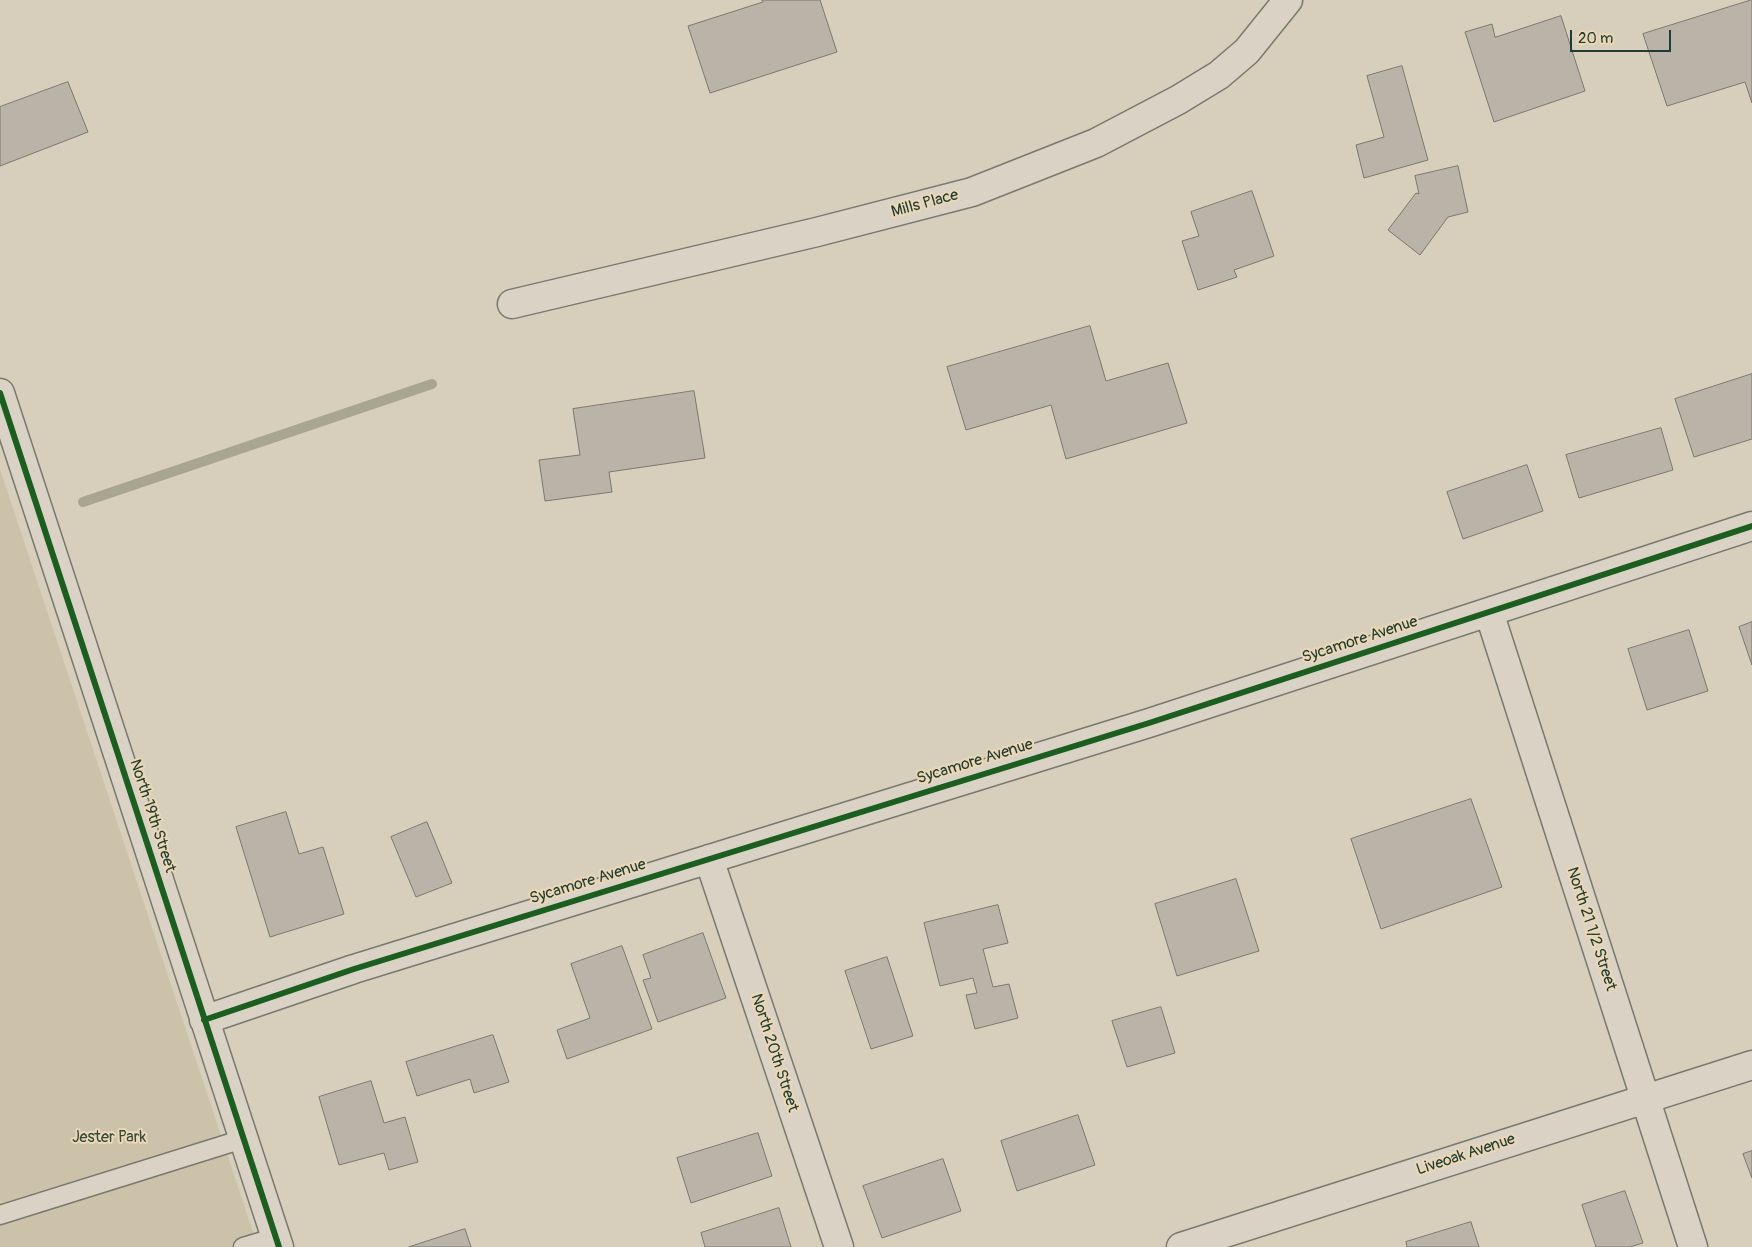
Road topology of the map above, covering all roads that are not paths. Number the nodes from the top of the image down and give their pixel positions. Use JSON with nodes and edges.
{"nodes":[{"id":1,"x":1288,"y":0,"type":"edge"},
{"id":2,"x":512,"y":304,"type":"dead end"},
{"id":3,"x":0,"y":393,"type":"edge"},
{"id":4,"x":6,"y":430,"type":"edge"},
{"id":5,"x":1752,"y":526,"type":"edge"},
{"id":6,"x":1489,"y":612,"type":"junction"},
{"id":7,"x":709,"y":858,"type":"junction"},
{"id":8,"x":204,"y":1020,"type":"junction"},
{"id":9,"x":1752,"y":1065,"type":"edge"},
{"id":10,"x":1646,"y":1098,"type":"junction"},
{"id":11,"x":243,"y":1139,"type":"junction"},
{"id":12,"x":0,"y":1216,"type":"edge"},
{"id":13,"x":278,"y":1242,"type":"edge"},
{"id":14,"x":243,"y":1247,"type":"edge"},
{"id":15,"x":839,"y":1247,"type":"edge"},
{"id":16,"x":1181,"y":1247,"type":"edge"},
{"id":17,"x":1694,"y":1247,"type":"edge"}],
"edges":[{"from":1,"to":2,"type":"street","name":"Mills Place"},
{"from":3,"to":4,"type":"street","name":"North 19th Street"},
{"from":4,"to":8,"type":"street","name":"North 19th Street"},
{"from":5,"to":6,"type":"street","name":"Sycamore Avenue"},
{"from":6,"to":7,"type":"street","name":"Sycamore Avenue"},
{"from":6,"to":10,"type":"street","name":"North 21 1/2 Street"},
{"from":7,"to":8,"type":"street","name":"Sycamore Avenue"},
{"from":7,"to":15,"type":"street","name":"North 20th Street"},
{"from":8,"to":11,"type":"street","name":"North 19th Street"},
{"from":9,"to":10,"type":"street","name":"Liveoak Avenue"},
{"from":10,"to":16,"type":"street","name":"Liveoak Avenue"},
{"from":10,"to":17,"type":"street","name":"North 21 1/2 Street"},
{"from":11,"to":12,"type":"lane"},
{"from":11,"to":13,"type":"street","name":"North 19th Street"},
{"from":13,"to":14,"type":"lane"}]}
